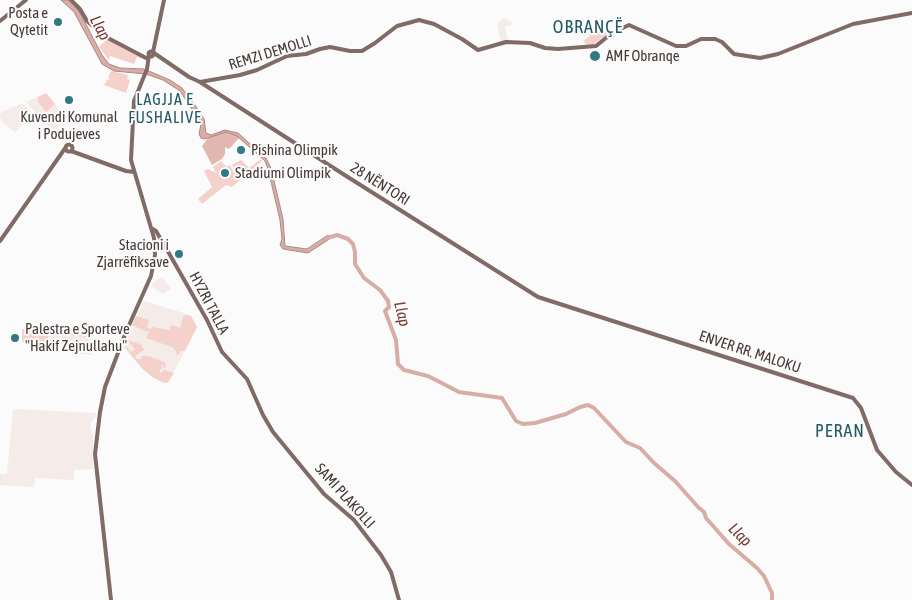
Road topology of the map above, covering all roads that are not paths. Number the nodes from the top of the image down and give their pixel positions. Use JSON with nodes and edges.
{"nodes":[{"id":1,"x":26,"y":0,"type":"edge"},
{"id":2,"x":71,"y":0,"type":"edge"},
{"id":3,"x":164,"y":0,"type":"edge"},
{"id":4,"x":912,"y":13,"type":"edge"},
{"id":5,"x":0,"y":21,"type":"edge"},
{"id":6,"x":151,"y":54,"type":"junction"},
{"id":7,"x":200,"y":82,"type":"junction"},
{"id":8,"x":134,"y":172,"type":"junction"},
{"id":9,"x":152,"y":228,"type":"junction"},
{"id":10,"x":0,"y":241,"type":"edge"},
{"id":11,"x":538,"y":297,"type":"joint"},
{"id":12,"x":250,"y":386,"type":"joint"},
{"id":13,"x":912,"y":484,"type":"edge"},
{"id":14,"x":111,"y":600,"type":"edge"},
{"id":15,"x":399,"y":600,"type":"edge"}],
"edges":[{"from":1,"to":5,"type":"main road"},
{"from":2,"to":6,"type":"main road","name":"28 NËNTORI"},
{"from":3,"to":6,"type":"main road"},
{"from":4,"to":7,"type":"main road","name":"REMZI DEMOLLI"},
{"from":6,"to":7,"type":"main road","name":"28 NËNTORI"},
{"from":6,"to":8,"type":"main road"},
{"from":7,"to":11,"type":"main road","name":"28 NËNTORI"},
{"from":8,"to":9,"type":"main road"},
{"from":8,"to":10,"type":"main road"},
{"from":9,"to":12,"type":"main road","name":"HYZRI TALLA"},
{"from":9,"to":14,"type":"main road"},
{"from":11,"to":13,"type":"main road","name":"ENVER RR. MALOKU"},
{"from":12,"to":15,"type":"main road","name":"SAMI PLAKOLLI"}]}
